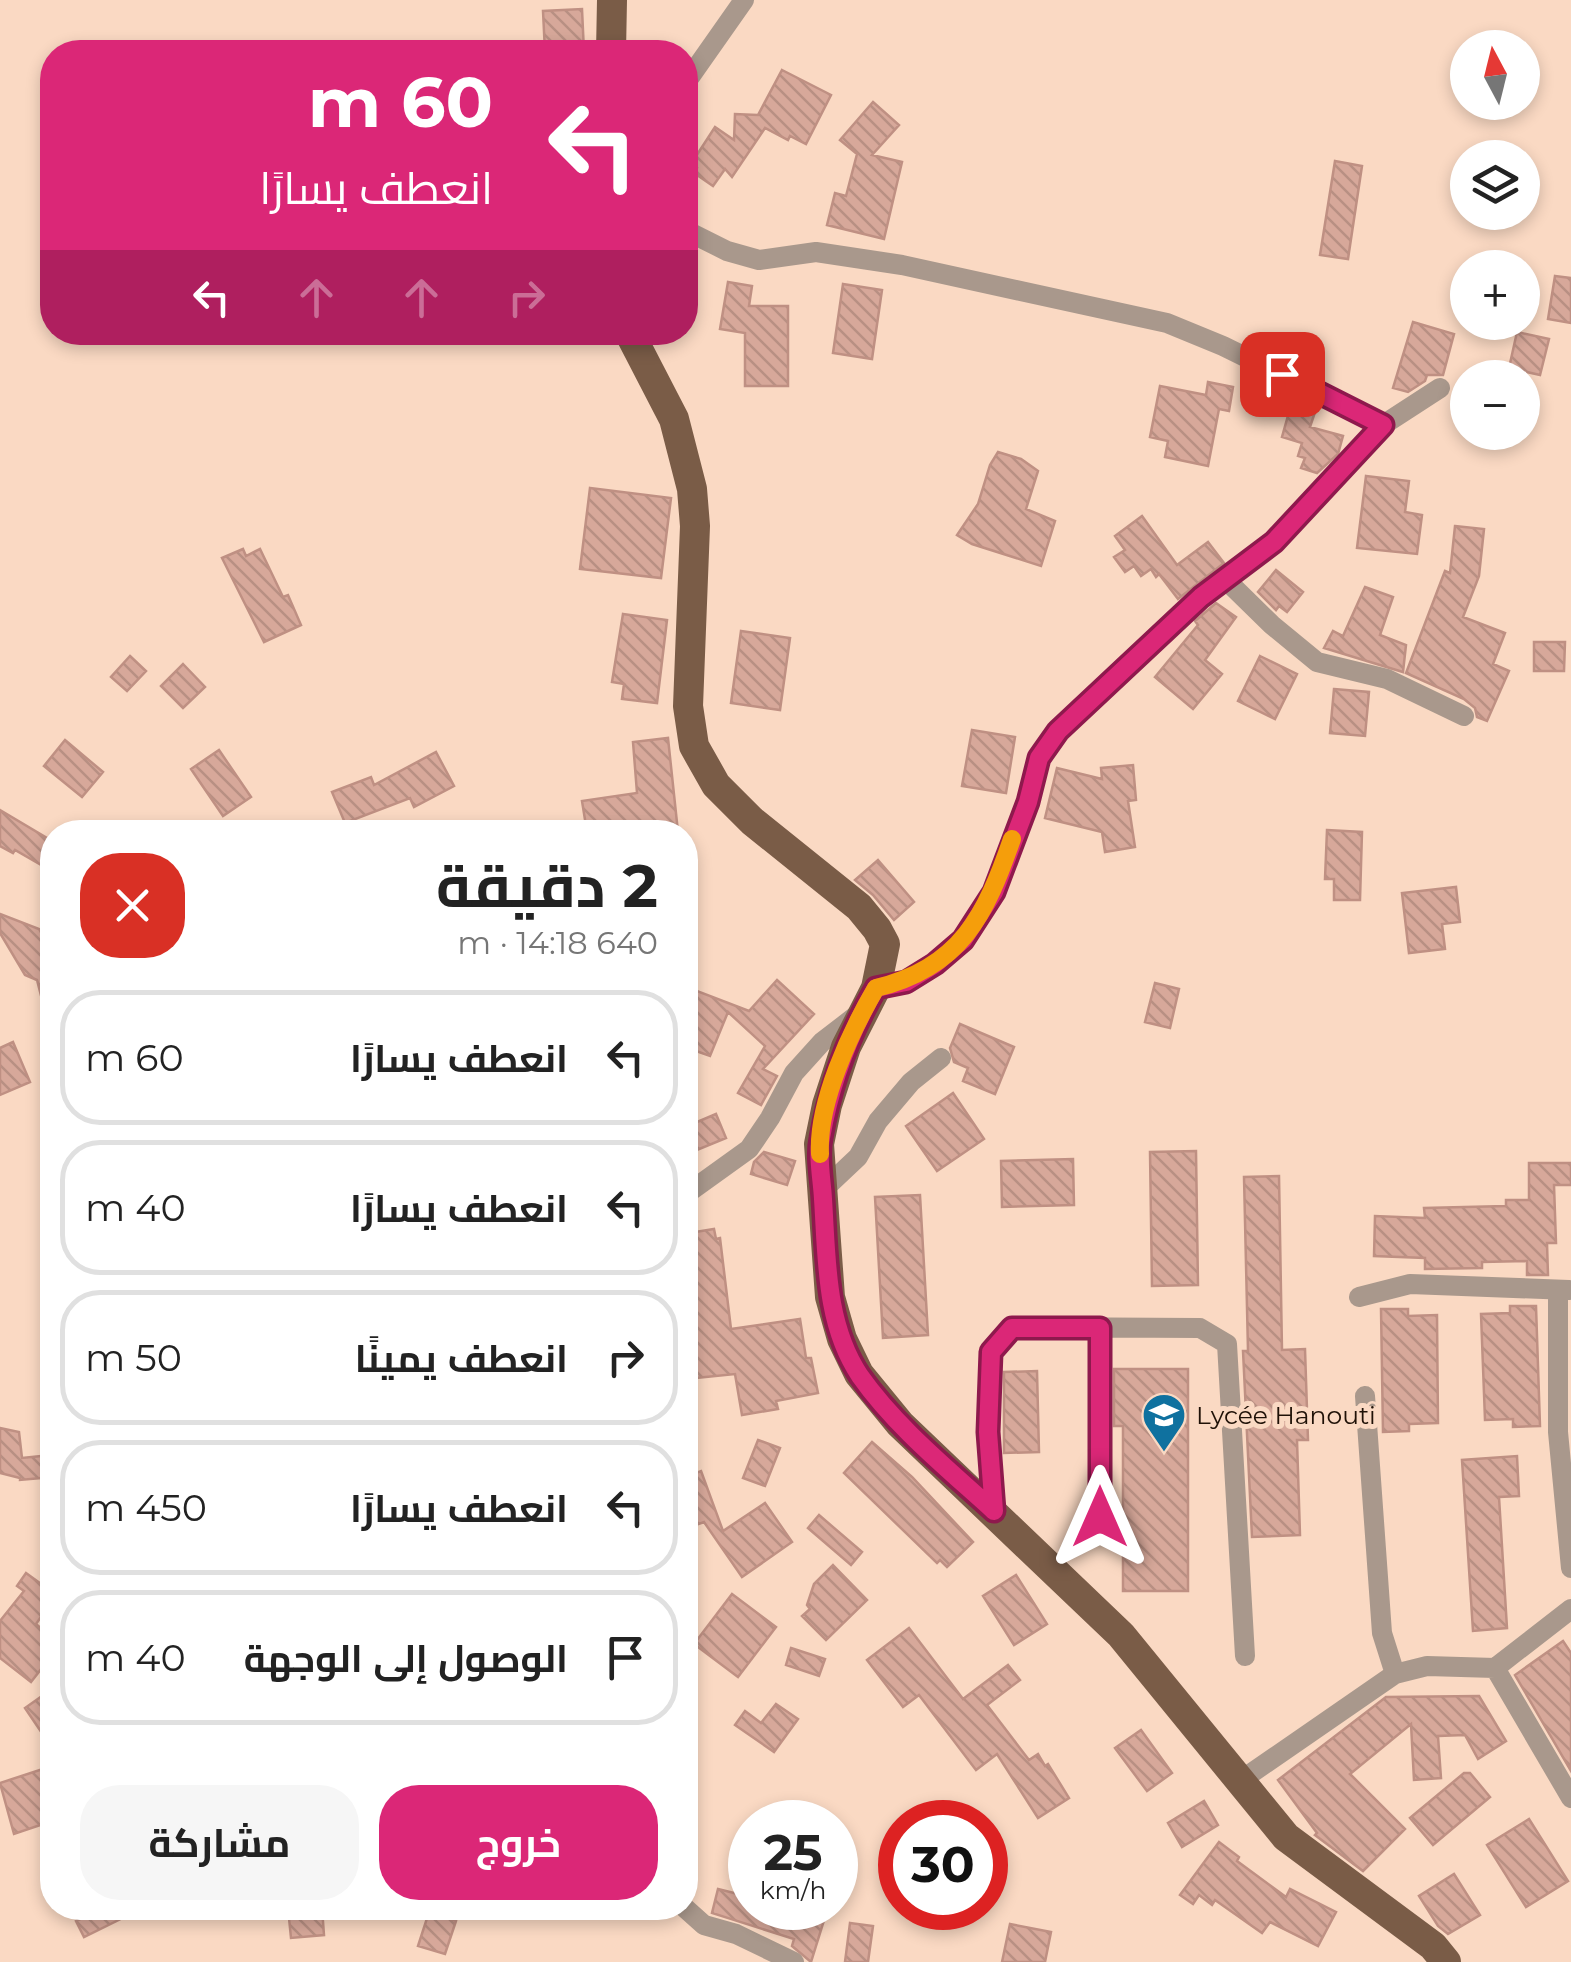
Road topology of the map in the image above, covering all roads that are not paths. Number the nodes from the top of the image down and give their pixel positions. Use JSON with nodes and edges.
{"nodes":[{"id":1,"x":612,"y":0,"type":"edge"},
{"id":2,"x":744,"y":0,"type":"edge"},
{"id":3,"x":611,"y":40,"type":"edge"},
{"id":4,"x":698,"y":65,"type":"edge"},
{"id":5,"x":698,"y":237,"type":"edge"},
{"id":6,"x":635,"y":345,"type":"edge"},
{"id":7,"x":1440,"y":388,"type":"dead end"},
{"id":8,"x":1383,"y":425,"type":"junction"},
{"id":9,"x":1225,"y":579,"type":"junction"},
{"id":10,"x":1464,"y":716,"type":"dead end"},
{"id":11,"x":870,"y":1000,"type":"junction"},
{"id":12,"x":941,"y":1058,"type":"dead end"},
{"id":13,"x":698,"y":1186,"type":"edge"},
{"id":14,"x":822,"y":1190,"type":"junction"},
{"id":15,"x":1564,"y":1291,"type":"edge"},
{"id":16,"x":1359,"y":1297,"type":"dead end"},
{"id":17,"x":1100,"y":1328,"type":"junction"},
{"id":18,"x":1365,"y":1396,"type":"dead end"},
{"id":19,"x":994,"y":1511,"type":"junction"},
{"id":20,"x":1100,"y":1517,"type":"dead end"},
{"id":21,"x":1571,"y":1568,"type":"edge"},
{"id":22,"x":1571,"y":1608,"type":"edge"},
{"id":23,"x":1245,"y":1656,"type":"dead end"},
{"id":24,"x":1494,"y":1668,"type":"junction"},
{"id":25,"x":1396,"y":1674,"type":"junction"},
{"id":26,"x":1240,"y":1782,"type":"junction"},
{"id":27,"x":1571,"y":1798,"type":"edge"},
{"id":28,"x":698,"y":1920,"type":"edge"},
{"id":29,"x":794,"y":1962,"type":"edge"},
{"id":30,"x":1446,"y":1962,"type":"edge"}],
"edges":[{"from":1,"to":3,"type":"main road"},
{"from":2,"to":4,"type":"street"},
{"from":5,"to":8,"type":"street"},
{"from":6,"to":11,"type":"main road"},
{"from":7,"to":8,"type":"street"},
{"from":8,"to":9,"type":"street"},
{"from":9,"to":10,"type":"street"},
{"from":9,"to":11,"type":"street"},
{"from":11,"to":13,"type":"street"},
{"from":11,"to":14,"type":"main road"},
{"from":12,"to":14,"type":"street"},
{"from":14,"to":19,"type":"main road"},
{"from":15,"to":16,"type":"street"},
{"from":15,"to":21,"type":"street"},
{"from":17,"to":19,"type":"street"},
{"from":17,"to":20,"type":"street"},
{"from":17,"to":23,"type":"street"},
{"from":18,"to":25,"type":"street"},
{"from":19,"to":26,"type":"main road"},
{"from":22,"to":24,"type":"street"},
{"from":24,"to":25,"type":"street"},
{"from":24,"to":27,"type":"street"},
{"from":25,"to":26,"type":"street"},
{"from":26,"to":30,"type":"main road"},
{"from":28,"to":29,"type":"street"}]}
